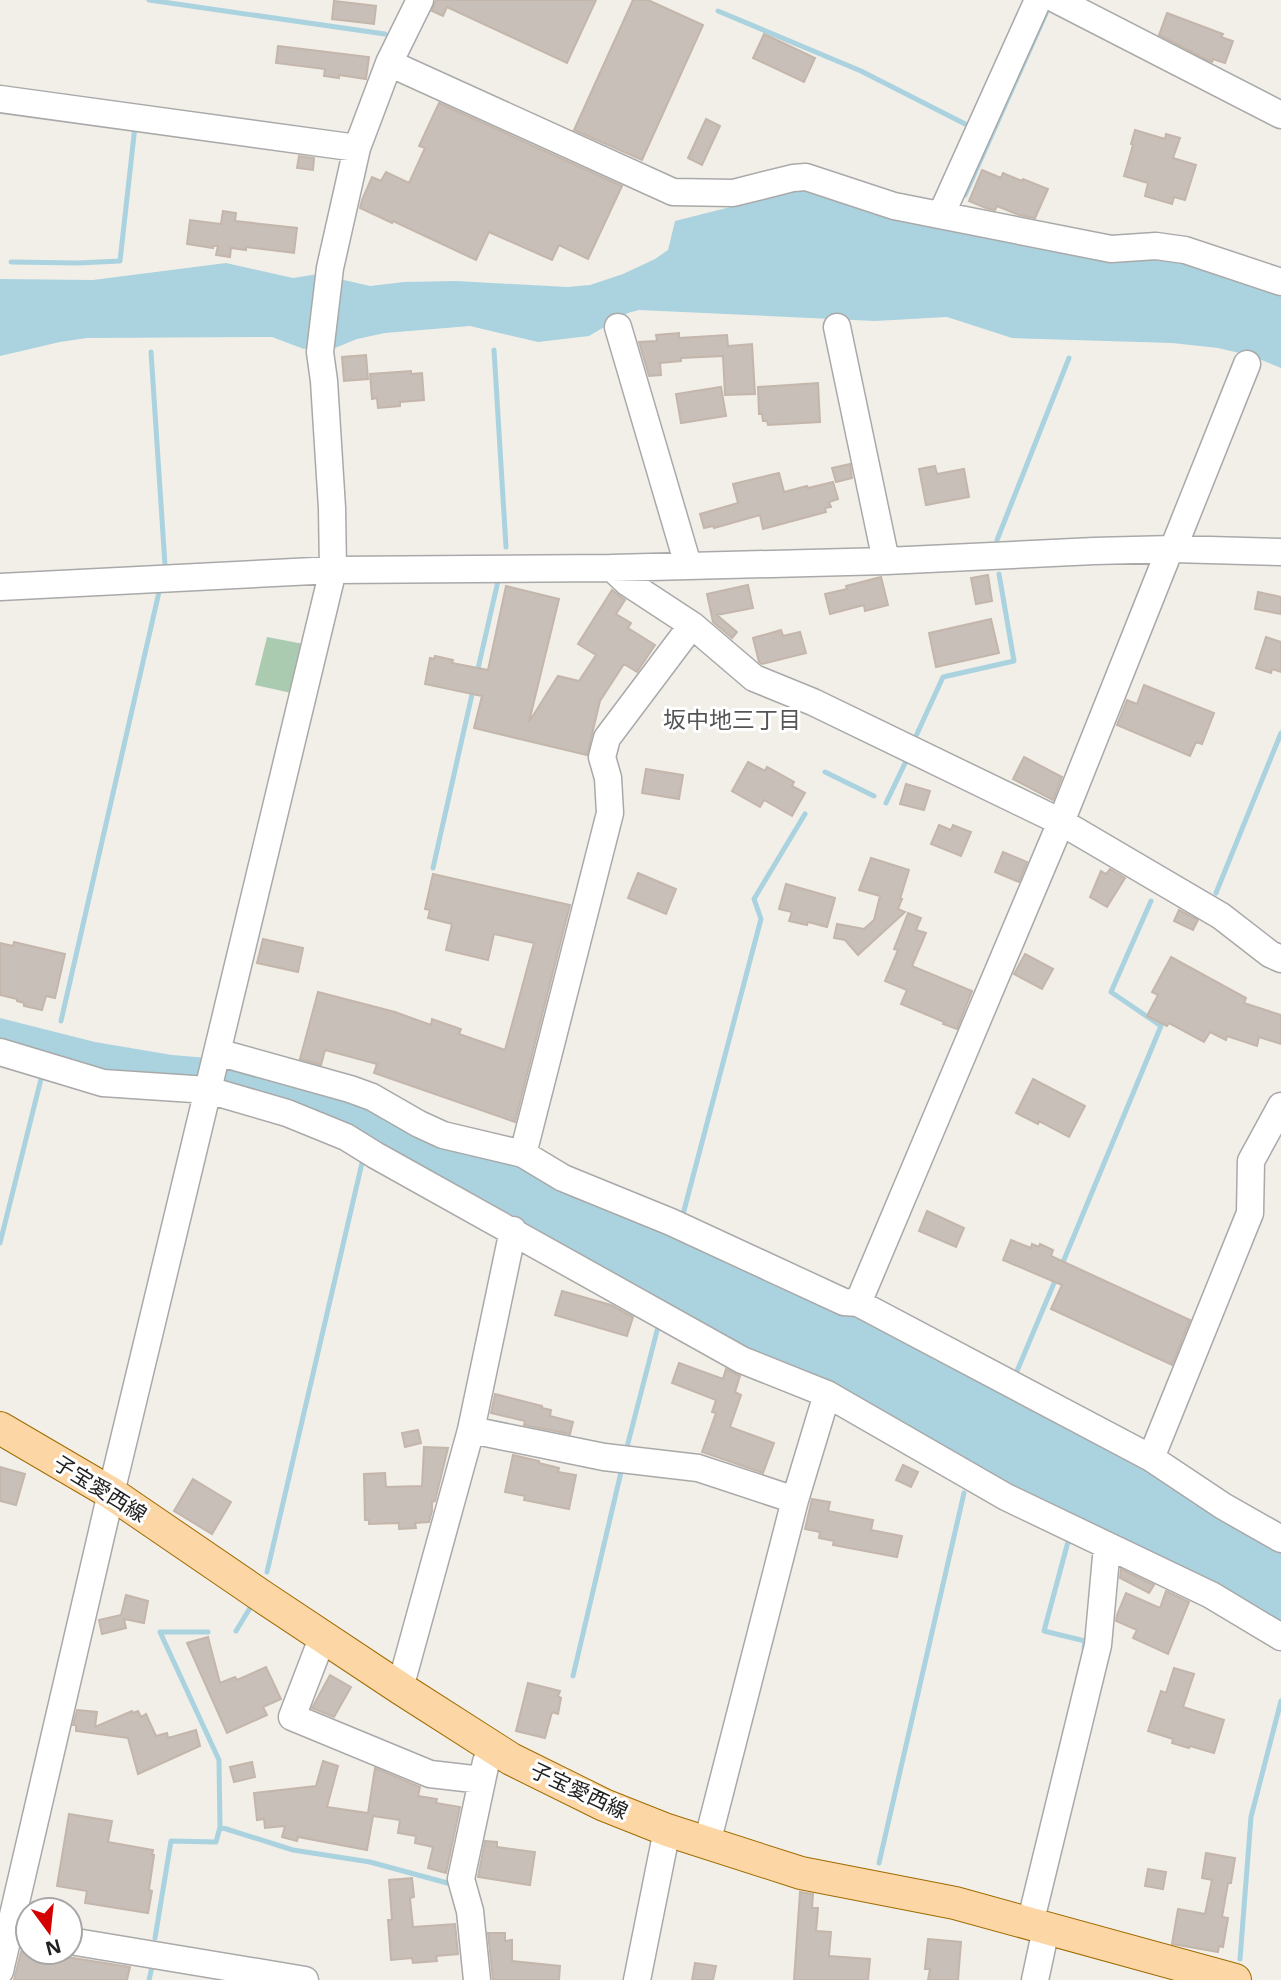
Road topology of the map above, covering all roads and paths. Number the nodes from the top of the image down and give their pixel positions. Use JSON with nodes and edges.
{"nodes":[{"id":1,"x":420,"y":0,"type":"edge"},
{"id":2,"x":1038,"y":0,"type":"edge"},
{"id":3,"x":1057,"y":0,"type":"edge"},
{"id":4,"x":389,"y":63,"type":"junction"},
{"id":5,"x":0,"y":99,"type":"edge"},
{"id":6,"x":1281,"y":115,"type":"edge"},
{"id":7,"x":356,"y":148,"type":"junction"},
{"id":8,"x":941,"y":215,"type":"junction"},
{"id":9,"x":1281,"y":282,"type":"edge"},
{"id":10,"x":618,"y":327,"type":"dead end"},
{"id":11,"x":837,"y":327,"type":"dead end"},
{"id":12,"x":1247,"y":364,"type":"dead end"},
{"id":13,"x":1171,"y":549,"type":"junction"},
{"id":14,"x":1281,"y":552,"type":"edge"},
{"id":15,"x":886,"y":561,"type":"junction"},
{"id":16,"x":688,"y":565,"type":"junction"},
{"id":17,"x":612,"y":568,"type":"junction"},
{"id":18,"x":333,"y":570,"type":"junction"},
{"id":19,"x":0,"y":587,"type":"edge"},
{"id":20,"x":692,"y":625,"type":"junction"},
{"id":21,"x":1061,"y":822,"type":"junction"},
{"id":22,"x":1281,"y":959,"type":"edge"},
{"id":23,"x":0,"y":1052,"type":"edge"},
{"id":24,"x":218,"y":1052,"type":"junction"},
{"id":25,"x":209,"y":1087,"type":"junction"},
{"id":26,"x":1281,"y":1106,"type":"edge"},
{"id":27,"x":523,"y":1154,"type":"junction"},
{"id":28,"x":513,"y":1230,"type":"junction"},
{"id":29,"x":858,"y":1303,"type":"junction"},
{"id":30,"x":827,"y":1394,"type":"junction"},
{"id":31,"x":0,"y":1428,"type":"edge"},
{"id":32,"x":471,"y":1430,"type":"junction"},
{"id":33,"x":1151,"y":1458,"type":"junction"},
{"id":34,"x":111,"y":1493,"type":"junction"},
{"id":35,"x":795,"y":1500,"type":"junction"},
{"id":36,"x":1281,"y":1539,"type":"edge"},
{"id":37,"x":1107,"y":1546,"type":"junction"},
{"id":38,"x":323,"y":1636,"type":"junction"},
{"id":39,"x":1281,"y":1637,"type":"edge"},
{"id":40,"x":400,"y":1688,"type":"junction"},
{"id":41,"x":489,"y":1745,"type":"junction"},
{"id":42,"x":482,"y":1780,"type":"junction"},
{"id":43,"x":667,"y":1830,"type":"junction"},
{"id":44,"x":707,"y":1843,"type":"junction"},
{"id":45,"x":27,"y":1896,"type":"edge"},
{"id":46,"x":1038,"y":1926,"type":"junction"},
{"id":47,"x":14,"y":1942,"type":"edge"},
{"id":48,"x":84,"y":1943,"type":"edge"},
{"id":49,"x":0,"y":1971,"type":"edge"},
{"id":50,"x":305,"y":1980,"type":"edge"},
{"id":51,"x":477,"y":1980,"type":"edge"},
{"id":52,"x":637,"y":1980,"type":"edge"},
{"id":53,"x":1035,"y":1980,"type":"edge"},
{"id":54,"x":1235,"y":1980,"type":"edge"}],
"edges":[{"from":1,"to":4,"type":"street"},
{"from":2,"to":8,"type":"street"},
{"from":3,"to":6,"type":"street"},
{"from":4,"to":7,"type":"street"},
{"from":4,"to":8,"type":"street"},
{"from":5,"to":7,"type":"street"},
{"from":7,"to":18,"type":"street"},
{"from":8,"to":9,"type":"street"},
{"from":10,"to":16,"type":"street"},
{"from":11,"to":15,"type":"street"},
{"from":12,"to":13,"type":"street"},
{"from":13,"to":14,"type":"street"},
{"from":13,"to":15,"type":"street"},
{"from":13,"to":21,"type":"street"},
{"from":15,"to":16,"type":"street"},
{"from":16,"to":17,"type":"street"},
{"from":17,"to":18,"type":"street"},
{"from":17,"to":20,"type":"street"},
{"from":18,"to":19,"type":"street"},
{"from":18,"to":24,"type":"street"},
{"from":20,"to":21,"type":"street"},
{"from":20,"to":27,"type":"street"},
{"from":21,"to":22,"type":"street"},
{"from":21,"to":29,"type":"street"},
{"from":23,"to":25,"type":"street"},
{"from":24,"to":25,"type":"street"},
{"from":24,"to":27,"type":"street"},
{"from":25,"to":28,"type":"street"},
{"from":25,"to":34,"type":"street"},
{"from":26,"to":33,"type":"street"},
{"from":27,"to":29,"type":"street"},
{"from":28,"to":30,"type":"street"},
{"from":28,"to":32,"type":"street"},
{"from":29,"to":33,"type":"street"},
{"from":30,"to":35,"type":"street"},
{"from":30,"to":37,"type":"street"},
{"from":31,"to":34,"type":"main road","name":"子宝愛西線"},
{"from":32,"to":35,"type":"street"},
{"from":32,"to":40,"type":"street"},
{"from":33,"to":36,"type":"street"},
{"from":34,"to":38,"type":"main road","name":"子宝愛西線"},
{"from":34,"to":45,"type":"street"},
{"from":35,"to":44,"type":"street"},
{"from":37,"to":39,"type":"street"},
{"from":37,"to":46,"type":"street"},
{"from":38,"to":40,"type":"main road","name":"子宝愛西線"},
{"from":38,"to":42,"type":"street"},
{"from":40,"to":41,"type":"main road","name":"子宝愛西線"},
{"from":41,"to":42,"type":"street"},
{"from":41,"to":43,"type":"main road","name":"子宝愛西線"},
{"from":42,"to":51,"type":"street"},
{"from":43,"to":44,"type":"main road","name":"子宝愛西線"},
{"from":43,"to":52,"type":"street"},
{"from":44,"to":46,"type":"main road","name":"子宝愛西線"},
{"from":46,"to":53,"type":"street"},
{"from":46,"to":54,"type":"main road","name":"子宝愛西線"},
{"from":47,"to":49,"type":"street"},
{"from":48,"to":50,"type":"street"}]}
